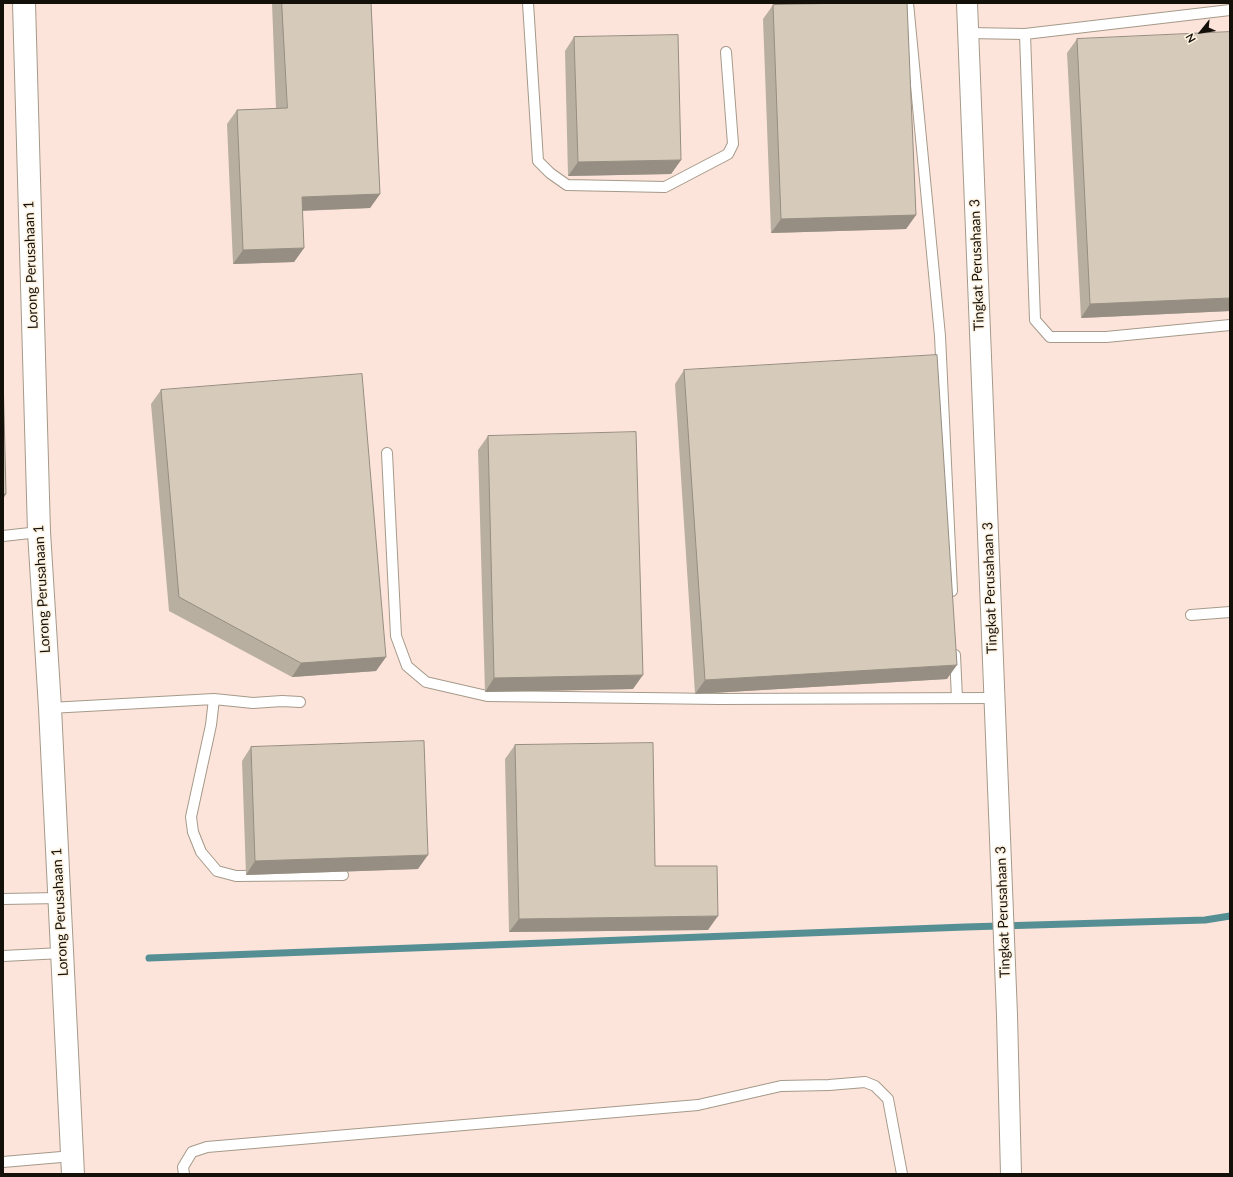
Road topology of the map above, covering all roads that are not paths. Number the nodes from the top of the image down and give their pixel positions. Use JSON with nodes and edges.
{"nodes":[{"id":1,"x":24,"y":3,"type":"edge"},
{"id":2,"x":528,"y":3,"type":"edge"},
{"id":3,"x":908,"y":3,"type":"edge"},
{"id":4,"x":967,"y":3,"type":"edge"},
{"id":5,"x":1230,"y":10,"type":"edge"},
{"id":6,"x":968,"y":34,"type":"junction"},
{"id":7,"x":1025,"y":34,"type":"junction"},
{"id":8,"x":726,"y":52,"type":"dead end"},
{"id":9,"x":1230,"y":325,"type":"edge"},
{"id":10,"x":386,"y":452,"type":"dead end"},
{"id":11,"x":39,"y":532,"type":"junction"},
{"id":12,"x":3,"y":536,"type":"edge"},
{"id":13,"x":952,"y":604,"type":"edge"},
{"id":14,"x":1230,"y":612,"type":"edge"},
{"id":15,"x":1191,"y":615,"type":"dead end"},
{"id":16,"x":954,"y":643,"type":"edge"},
{"id":17,"x":957,"y":698,"type":"junction"},
{"id":18,"x":994,"y":698,"type":"junction"},
{"id":19,"x":214,"y":699,"type":"junction"},
{"id":20,"x":300,"y":702,"type":"dead end"},
{"id":21,"x":50,"y":708,"type":"junction"},
{"id":22,"x":343,"y":875,"type":"edge"},
{"id":23,"x":59,"y":898,"type":"junction"},
{"id":24,"x":3,"y":899,"type":"edge"},
{"id":25,"x":62,"y":953,"type":"junction"},
{"id":26,"x":3,"y":956,"type":"edge"},
{"id":27,"x":3,"y":1162,"type":"edge"},
{"id":28,"x":73,"y":1165,"type":"edge"},
{"id":29,"x":184,"y":1174,"type":"edge"},
{"id":30,"x":902,"y":1174,"type":"edge"},
{"id":31,"x":1011,"y":1174,"type":"edge"}],
"edges":[{"from":1,"to":11,"type":"street","name":"Lorong Perusahaan 1"},
{"from":2,"to":8,"type":"lane"},
{"from":3,"to":13,"type":"lane"},
{"from":4,"to":6,"type":"street","name":"Tingkat Perusahaan 3"},
{"from":5,"to":7,"type":"lane"},
{"from":6,"to":7,"type":"lane"},
{"from":6,"to":18,"type":"street","name":"Tingkat Perusahaan 3"},
{"from":7,"to":9,"type":"lane"},
{"from":10,"to":17,"type":"lane"},
{"from":11,"to":12,"type":"lane"},
{"from":11,"to":21,"type":"street","name":"Lorong Perusahaan 1"},
{"from":14,"to":15,"type":"lane"},
{"from":16,"to":17,"type":"lane"},
{"from":17,"to":18,"type":"lane"},
{"from":18,"to":31,"type":"street","name":"Tingkat Perusahaan 3"},
{"from":19,"to":20,"type":"lane"},
{"from":19,"to":21,"type":"lane"},
{"from":19,"to":22,"type":"lane"},
{"from":21,"to":23,"type":"street","name":"Lorong Perusahaan 1"},
{"from":23,"to":24,"type":"lane"},
{"from":23,"to":25,"type":"street","name":"Lorong Perusahaan 1"},
{"from":25,"to":26,"type":"lane"},
{"from":25,"to":28,"type":"street","name":"Lorong Perusahaan 1"},
{"from":27,"to":28,"type":"lane"},
{"from":29,"to":30,"type":"lane"}]}
